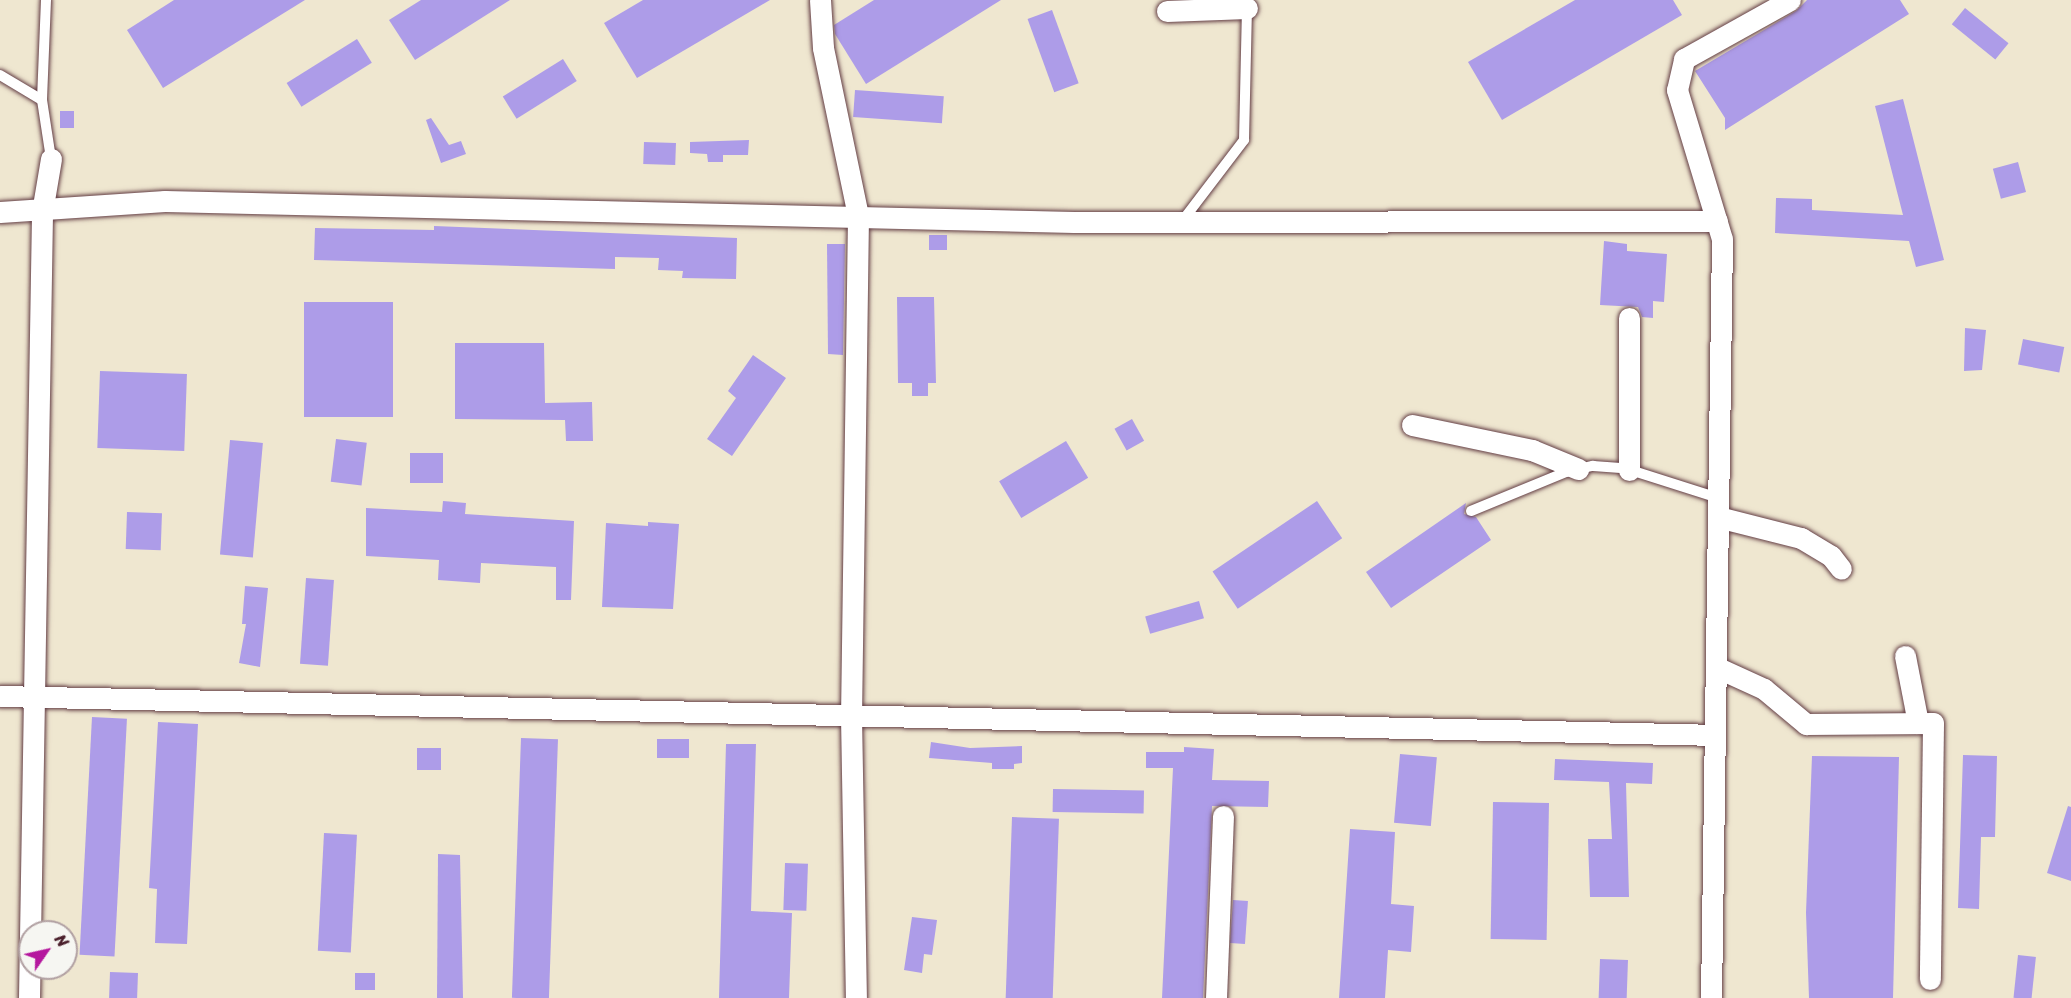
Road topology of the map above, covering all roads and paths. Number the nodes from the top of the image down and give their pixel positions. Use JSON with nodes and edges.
{"nodes":[{"id":1,"x":46,"y":0,"type":"edge"},
{"id":2,"x":820,"y":0,"type":"edge"},
{"id":3,"x":1790,"y":0,"type":"edge"},
{"id":4,"x":1247,"y":4,"type":"edge"},
{"id":5,"x":1167,"y":11,"type":"dead end"},
{"id":6,"x":0,"y":75,"type":"edge"},
{"id":7,"x":42,"y":100,"type":"junction"},
{"id":8,"x":51,"y":159,"type":"joint"},
{"id":9,"x":0,"y":212,"type":"edge"},
{"id":10,"x":42,"y":212,"type":"junction"},
{"id":11,"x":858,"y":216,"type":"junction"},
{"id":12,"x":1183,"y":220,"type":"junction"},
{"id":13,"x":1718,"y":221,"type":"junction"},
{"id":14,"x":1629,"y":318,"type":"dead end"},
{"id":15,"x":1412,"y":425,"type":"dead end"},
{"id":16,"x":1578,"y":470,"type":"junction"},
{"id":17,"x":1629,"y":470,"type":"junction"},
{"id":18,"x":1718,"y":507,"type":"junction"},
{"id":19,"x":1471,"y":511,"type":"dead end"},
{"id":20,"x":1841,"y":569,"type":"dead end"},
{"id":21,"x":1905,"y":656,"type":"dead end"},
{"id":22,"x":1716,"y":667,"type":"junction"},
{"id":23,"x":0,"y":696,"type":"edge"},
{"id":24,"x":33,"y":696,"type":"junction"},
{"id":25,"x":851,"y":716,"type":"junction"},
{"id":26,"x":1918,"y":723,"type":"junction"},
{"id":27,"x":1715,"y":735,"type":"junction"},
{"id":28,"x":1223,"y":816,"type":"dead end"},
{"id":29,"x":1930,"y":979,"type":"dead end"},
{"id":30,"x":29,"y":998,"type":"edge"},
{"id":31,"x":856,"y":998,"type":"edge"},
{"id":32,"x":1216,"y":998,"type":"edge"},
{"id":33,"x":1712,"y":998,"type":"edge"}],
"edges":[{"from":1,"to":7,"type":"lane"},
{"from":2,"to":11,"type":"street"},
{"from":3,"to":13,"type":"street"},
{"from":4,"to":5,"type":"street"},
{"from":4,"to":12,"type":"lane"},
{"from":6,"to":7,"type":"lane"},
{"from":7,"to":8,"type":"lane"},
{"from":8,"to":10,"type":"street"},
{"from":9,"to":10,"type":"street"},
{"from":10,"to":11,"type":"street"},
{"from":10,"to":24,"type":"street"},
{"from":11,"to":12,"type":"street"},
{"from":11,"to":25,"type":"street"},
{"from":12,"to":13,"type":"street"},
{"from":13,"to":18,"type":"street"},
{"from":14,"to":17,"type":"street"},
{"from":15,"to":16,"type":"street"},
{"from":16,"to":17,"type":"lane"},
{"from":16,"to":19,"type":"lane"},
{"from":17,"to":18,"type":"lane"},
{"from":18,"to":20,"type":"street"},
{"from":18,"to":22,"type":"street"},
{"from":21,"to":26,"type":"street"},
{"from":22,"to":26,"type":"street"},
{"from":22,"to":27,"type":"street"},
{"from":23,"to":24,"type":"street"},
{"from":24,"to":25,"type":"street"},
{"from":24,"to":30,"type":"street"},
{"from":25,"to":27,"type":"street"},
{"from":25,"to":31,"type":"street"},
{"from":26,"to":29,"type":"street"},
{"from":27,"to":33,"type":"street"},
{"from":28,"to":32,"type":"street"}]}
